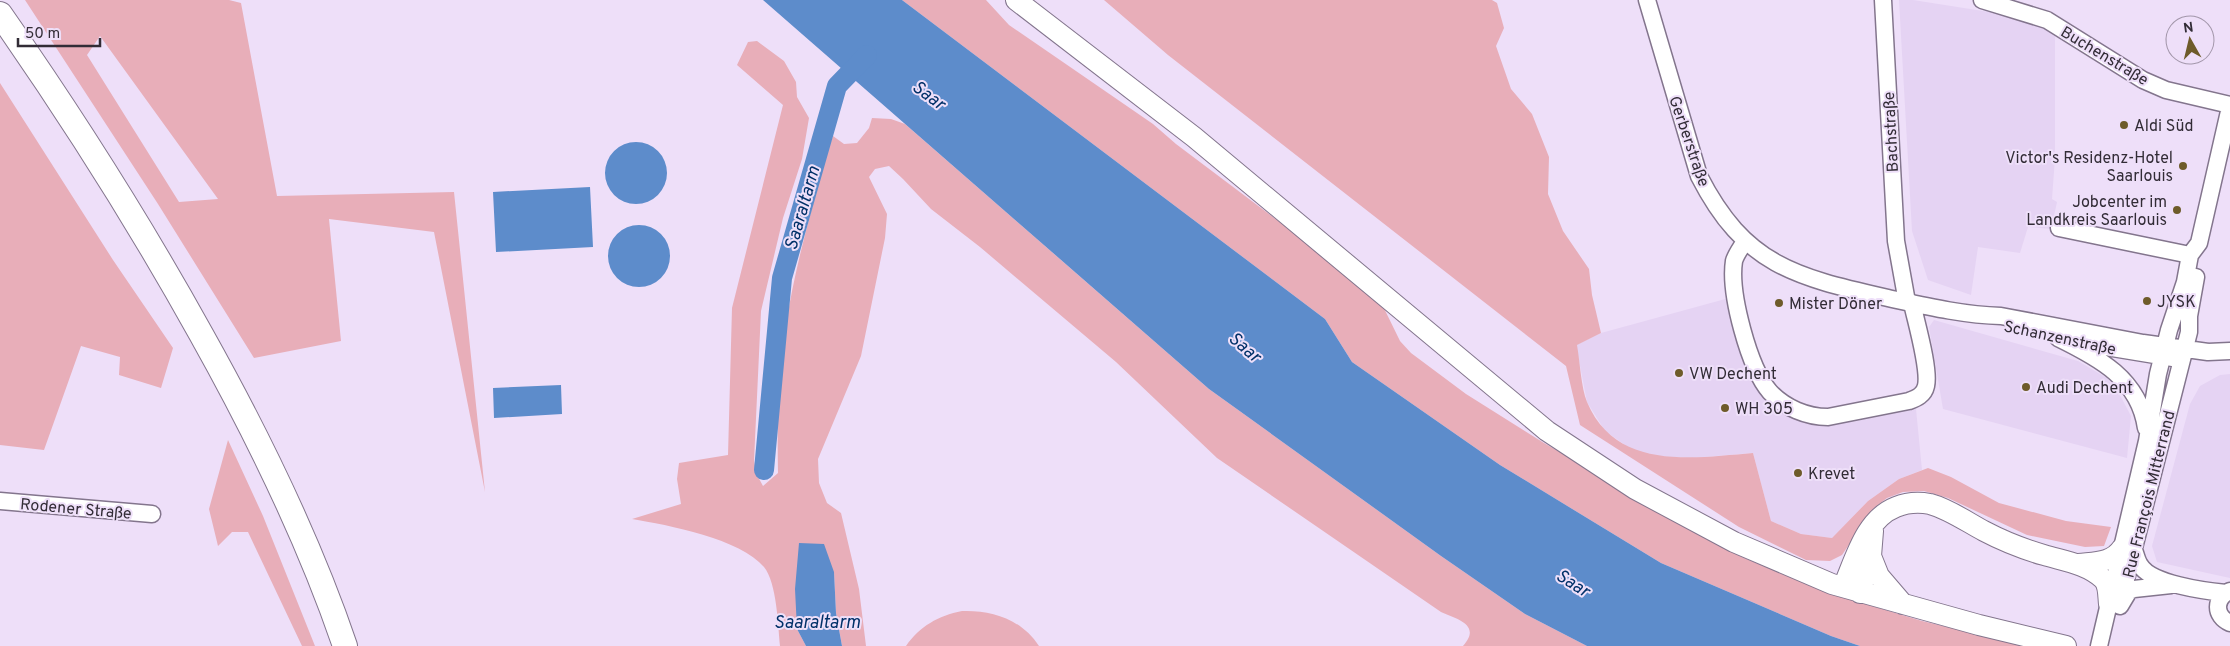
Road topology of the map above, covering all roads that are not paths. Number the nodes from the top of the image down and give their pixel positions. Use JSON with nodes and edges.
{"nodes":[{"id":1,"x":1016,"y":0,"type":"edge"},
{"id":2,"x":1647,"y":0,"type":"edge"},
{"id":3,"x":1883,"y":0,"type":"edge"},
{"id":4,"x":1982,"y":0,"type":"edge"},
{"id":5,"x":0,"y":14,"type":"edge"},
{"id":6,"x":0,"y":38,"type":"edge"},
{"id":7,"x":2230,"y":106,"type":"edge"},
{"id":8,"x":2059,"y":228,"type":"dead end"},
{"id":9,"x":1745,"y":242,"type":"junction"},
{"id":10,"x":2194,"y":249,"type":"junction"},
{"id":11,"x":1898,"y":263,"type":"junction"},
{"id":12,"x":1887,"y":297,"type":"junction"},
{"id":13,"x":1909,"y":302,"type":"junction"},
{"id":14,"x":1981,"y":315,"type":"junction"},
{"id":15,"x":2058,"y":338,"type":"junction"},
{"id":16,"x":2166,"y":344,"type":"junction"},
{"id":17,"x":2186,"y":347,"type":"junction"},
{"id":18,"x":2142,"y":349,"type":"junction"},
{"id":19,"x":2230,"y":351,"type":"edge"},
{"id":20,"x":2208,"y":357,"type":"junction"},
{"id":21,"x":2230,"y":362,"type":"edge"},
{"id":22,"x":2147,"y":441,"type":"junction"},
{"id":23,"x":0,"y":501,"type":"edge"},
{"id":24,"x":152,"y":514,"type":"dead end"},
{"id":25,"x":1875,"y":524,"type":"junction"},
{"id":26,"x":2128,"y":549,"type":"junction"},
{"id":27,"x":1871,"y":556,"type":"junction"},
{"id":28,"x":2079,"y":564,"type":"junction"},
{"id":29,"x":2176,"y":585,"type":"junction"},
{"id":30,"x":1852,"y":590,"type":"junction"},
{"id":31,"x":2224,"y":597,"type":"edge"},
{"id":32,"x":1903,"y":604,"type":"junction"},
{"id":33,"x":2114,"y":607,"type":"junction"},
{"id":34,"x":2230,"y":623,"type":"edge"},
{"id":35,"x":329,"y":646,"type":"edge"},
{"id":36,"x":344,"y":646,"type":"edge"},
{"id":37,"x":2066,"y":646,"type":"edge"},
{"id":38,"x":2099,"y":646,"type":"edge"},
{"id":39,"x":2110,"y":646,"type":"edge"}],
"edges":[{"from":1,"to":30,"type":"main road"},
{"from":2,"to":9,"type":"street","name":"Gerberstraße"},
{"from":3,"to":11,"type":"street","name":"Bachstraße"},
{"from":4,"to":7,"type":"street","name":"Buchenstraße"},
{"from":5,"to":36,"type":"highway"},
{"from":6,"to":35,"type":"highway"},
{"from":7,"to":10,"type":"street"},
{"from":8,"to":10,"type":"street"},
{"from":9,"to":12,"type":"street","name":"Gerberstraße"},
{"from":9,"to":13,"type":"street","name":"Bachstraße"},
{"from":10,"to":16,"type":"street","name":"Rue François Mitterrand"},
{"from":10,"to":17,"type":"street","name":"Rue François Mitterrand"},
{"from":11,"to":12,"type":"street","name":"Bachstraße"},
{"from":11,"to":13,"type":"street","name":"Bachstraße"},
{"from":12,"to":13,"type":"street","name":"Gerberstraße"},
{"from":13,"to":14,"type":"street","name":"Schanzenstraße"},
{"from":14,"to":15,"type":"street","name":"Schanzenstraße"},
{"from":14,"to":18,"type":"street","name":"Schanzenstraße"},
{"from":15,"to":18,"type":"street","name":"Schanzenstraße"},
{"from":15,"to":22,"type":"street"},
{"from":16,"to":17,"type":"street"},
{"from":16,"to":18,"type":"street"},
{"from":16,"to":22,"type":"street","name":"Rue François Mitterrand"},
{"from":17,"to":20,"type":"street"},
{"from":17,"to":26,"type":"street","name":"Rue François Mitterrand"},
{"from":19,"to":20,"type":"street"},
{"from":20,"to":21,"type":"street"},
{"from":22,"to":26,"type":"street","name":"Rue François Mitterrand"},
{"from":23,"to":24,"type":"street","name":"Rodener Straße"},
{"from":25,"to":27,"type":"main road"},
{"from":25,"to":28,"type":"main road"},
{"from":25,"to":30,"type":"main road"},
{"from":26,"to":28,"type":"main road"},
{"from":26,"to":29,"type":"street"},
{"from":26,"to":33,"type":"street","name":"Rue François Mitterrand"},
{"from":27,"to":30,"type":"main road"},
{"from":27,"to":32,"type":"main road"},
{"from":28,"to":33,"type":"main road"},
{"from":29,"to":31,"type":"street"},
{"from":29,"to":33,"type":"street"},
{"from":30,"to":32,"type":"main road"},
{"from":31,"to":34,"type":"street"},
{"from":32,"to":37,"type":"main road"},
{"from":33,"to":38,"type":"street"},
{"from":33,"to":39,"type":"street"}]}
